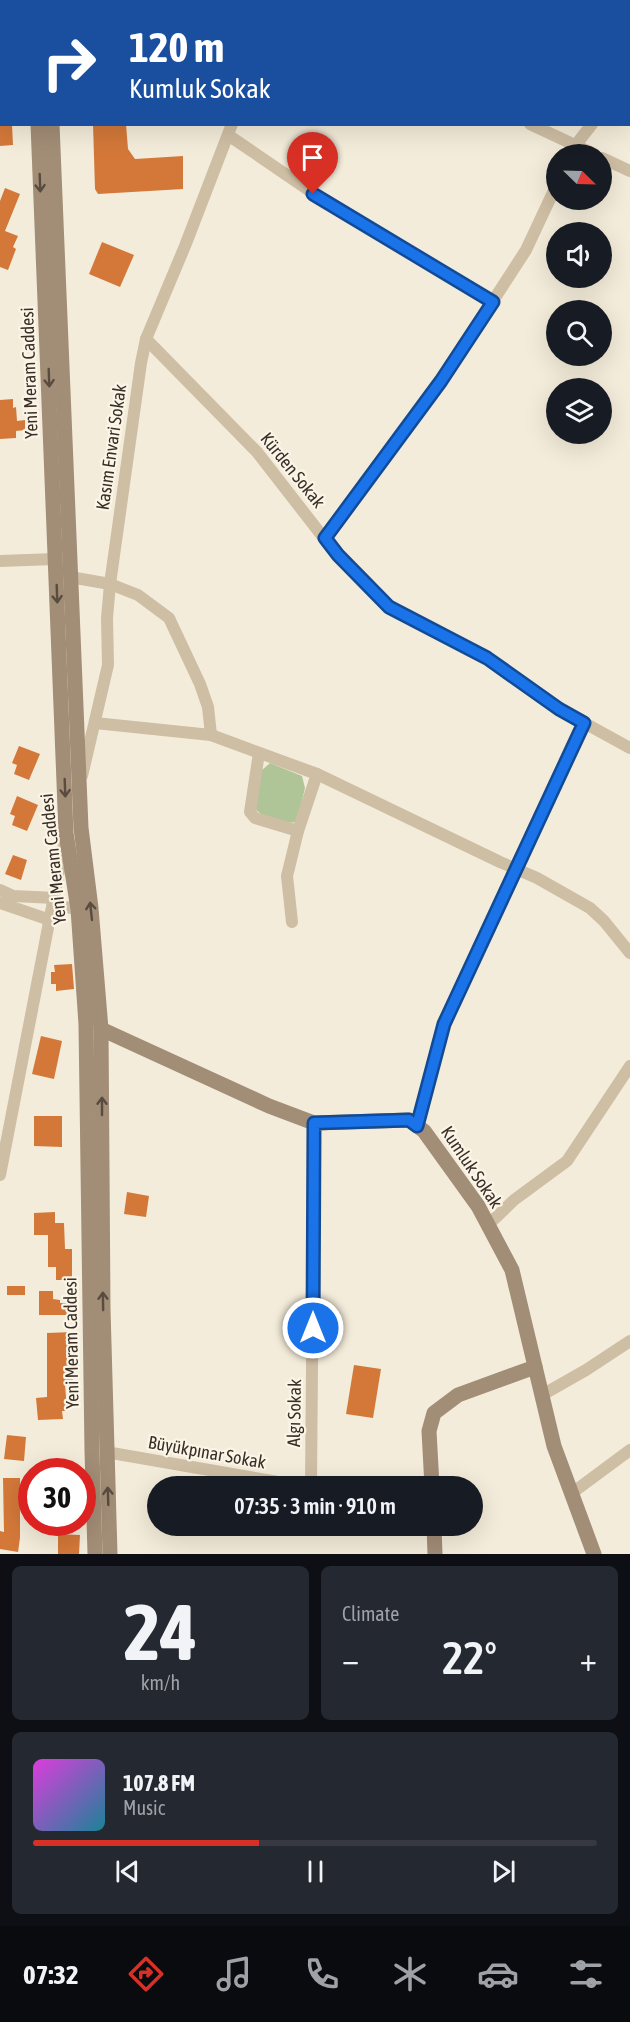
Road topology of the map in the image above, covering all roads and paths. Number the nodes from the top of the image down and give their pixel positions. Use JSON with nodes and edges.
{"nodes":[{"id":1,"x":38,"y":126,"type":"edge"},
{"id":2,"x":52,"y":126,"type":"edge"},
{"id":3,"x":533,"y":126,"type":"edge"},
{"id":4,"x":591,"y":126,"type":"edge"},
{"id":5,"x":230,"y":130,"type":"edge"},
{"id":6,"x":563,"y":144,"type":"edge"},
{"id":7,"x":577,"y":144,"type":"edge"},
{"id":8,"x":612,"y":163,"type":"edge"},
{"id":9,"x":630,"y":171,"type":"edge"},
{"id":10,"x":546,"y":207,"type":"edge"},
{"id":11,"x":493,"y":302,"type":"junction"},
{"id":12,"x":146,"y":339,"type":"junction"},
{"id":13,"x":325,"y":538,"type":"junction"},
{"id":14,"x":55,"y":559,"type":"junction"},
{"id":15,"x":0,"y":561,"type":"edge"},
{"id":16,"x":70,"y":577,"type":"junction"},
{"id":17,"x":110,"y":584,"type":"junction"},
{"id":18,"x":95,"y":723,"type":"junction"},
{"id":19,"x":584,"y":723,"type":"junction"},
{"id":20,"x":212,"y":735,"type":"junction"},
{"id":21,"x":630,"y":748,"type":"edge"},
{"id":22,"x":259,"y":753,"type":"junction"},
{"id":23,"x":317,"y":774,"type":"junction"},
{"id":24,"x":80,"y":788,"type":"junction"},
{"id":25,"x":298,"y":831,"type":"junction"},
{"id":26,"x":66,"y":833,"type":"junction"},
{"id":27,"x":516,"y":869,"type":"junction"},
{"id":28,"x":0,"y":890,"type":"edge"},
{"id":29,"x":54,"y":901,"type":"junction"},
{"id":30,"x":0,"y":903,"type":"edge"},
{"id":31,"x":78,"y":909,"type":"junction"},
{"id":32,"x":50,"y":920,"type":"junction"},
{"id":33,"x":292,"y":922,"type":"dead end"},
{"id":34,"x":630,"y":953,"type":"edge"},
{"id":35,"x":101,"y":1029,"type":"junction"},
{"id":36,"x":630,"y":1066,"type":"edge"},
{"id":37,"x":314,"y":1123,"type":"junction"},
{"id":38,"x":417,"y":1126,"type":"junction"},
{"id":39,"x":0,"y":1175,"type":"edge"},
{"id":40,"x":488,"y":1225,"type":"junction"},
{"id":41,"x":630,"y":1341,"type":"edge"},
{"id":42,"x":535,"y":1367,"type":"junction"},
{"id":43,"x":542,"y":1395,"type":"junction"},
{"id":44,"x":630,"y":1450,"type":"edge"},
{"id":45,"x":106,"y":1452,"type":"junction"},
{"id":46,"x":244,"y":1476,"type":"edge"},
{"id":47,"x":311,"y":1476,"type":"edge"},
{"id":48,"x":431,"y":1476,"type":"edge"},
{"id":49,"x":572,"y":1493,"type":"junction"},
{"id":50,"x":434,"y":1536,"type":"edge"},
{"id":51,"x":95,"y":1554,"type":"edge"},
{"id":52,"x":110,"y":1554,"type":"edge"},
{"id":53,"x":435,"y":1554,"type":"edge"},
{"id":54,"x":594,"y":1554,"type":"edge"}],
"edges":[{"from":1,"to":14,"type":"main road","name":"Yeni Meram Caddesi","one_way":true},
{"from":2,"to":16,"type":"main road","name":"Yeni Meram Caddesi"},
{"from":3,"to":6,"type":"street"},
{"from":4,"to":7,"type":"street"},
{"from":5,"to":11,"type":"street"},
{"from":5,"to":12,"type":"street","name":"Kasım Envari Sokak"},
{"from":8,"to":9,"type":"street"},
{"from":10,"to":11,"type":"street"},
{"from":11,"to":13,"type":"street"},
{"from":12,"to":13,"type":"street","name":"Kürden Sokak"},
{"from":12,"to":17,"type":"street","name":"Kasım Envari Sokak"},
{"from":13,"to":19,"type":"street","name":"Kürden Sokak"},
{"from":14,"to":15,"type":"street"},
{"from":14,"to":26,"type":"main road","name":"Yeni Meram Caddesi","one_way":true},
{"from":16,"to":17,"type":"street"},
{"from":16,"to":24,"type":"main road","name":"Yeni Meram Caddesi"},
{"from":17,"to":18,"type":"street","name":"Kasım Envari Sokak"},
{"from":17,"to":20,"type":"street"},
{"from":18,"to":20,"type":"street"},
{"from":18,"to":24,"type":"street","name":"Kasım Envari Sokak"},
{"from":19,"to":21,"type":"street","name":"Kürden Sokak"},
{"from":19,"to":27,"type":"street"},
{"from":20,"to":22,"type":"street"},
{"from":22,"to":23,"type":"street"},
{"from":22,"to":25,"type":"street"},
{"from":23,"to":25,"type":"street"},
{"from":23,"to":27,"type":"street"},
{"from":35,"to":24,"type":"main road","name":"Yeni Meram Caddesi","one_way":true},
{"from":25,"to":33,"type":"street"},
{"from":26,"to":29,"type":"street"},
{"from":26,"to":31,"type":"main road","name":"Yeni Meram Caddesi"},
{"from":27,"to":34,"type":"street"},
{"from":27,"to":38,"type":"street"},
{"from":28,"to":29,"type":"street"},
{"from":29,"to":31,"type":"street"},
{"from":29,"to":32,"type":"street"},
{"from":30,"to":32,"type":"street"},
{"from":31,"to":51,"type":"main road","name":"Yeni Meram Caddesi"},
{"from":32,"to":39,"type":"street"},
{"from":35,"to":37,"type":"main road","name":"Kumluk Sokak"},
{"from":45,"to":35,"type":"main road","name":"Yeni Meram Caddesi","one_way":true},
{"from":36,"to":40,"type":"street"},
{"from":37,"to":38,"type":"main road","name":"Kumluk Sokak"},
{"from":37,"to":47,"type":"street","name":"Algı Sokak"},
{"from":38,"to":40,"type":"main road","name":"Kumluk Sokak"},
{"from":40,"to":42,"type":"main road","name":"Kumluk Sokak"},
{"from":41,"to":43,"type":"street"},
{"from":42,"to":43,"type":"main road","name":"Kumluk Sokak"},
{"from":42,"to":48,"type":"main road"},
{"from":43,"to":49,"type":"main road","name":"Kumluk Sokak"},
{"from":44,"to":49,"type":"street"},
{"from":45,"to":46,"type":"street","name":"Büyükpınar Sokak"},
{"from":52,"to":45,"type":"main road","name":"Yeni Meram Caddesi","one_way":true},
{"from":49,"to":54,"type":"main road","name":"Kumluk Sokak"},
{"from":50,"to":53,"type":"main road"}]}
